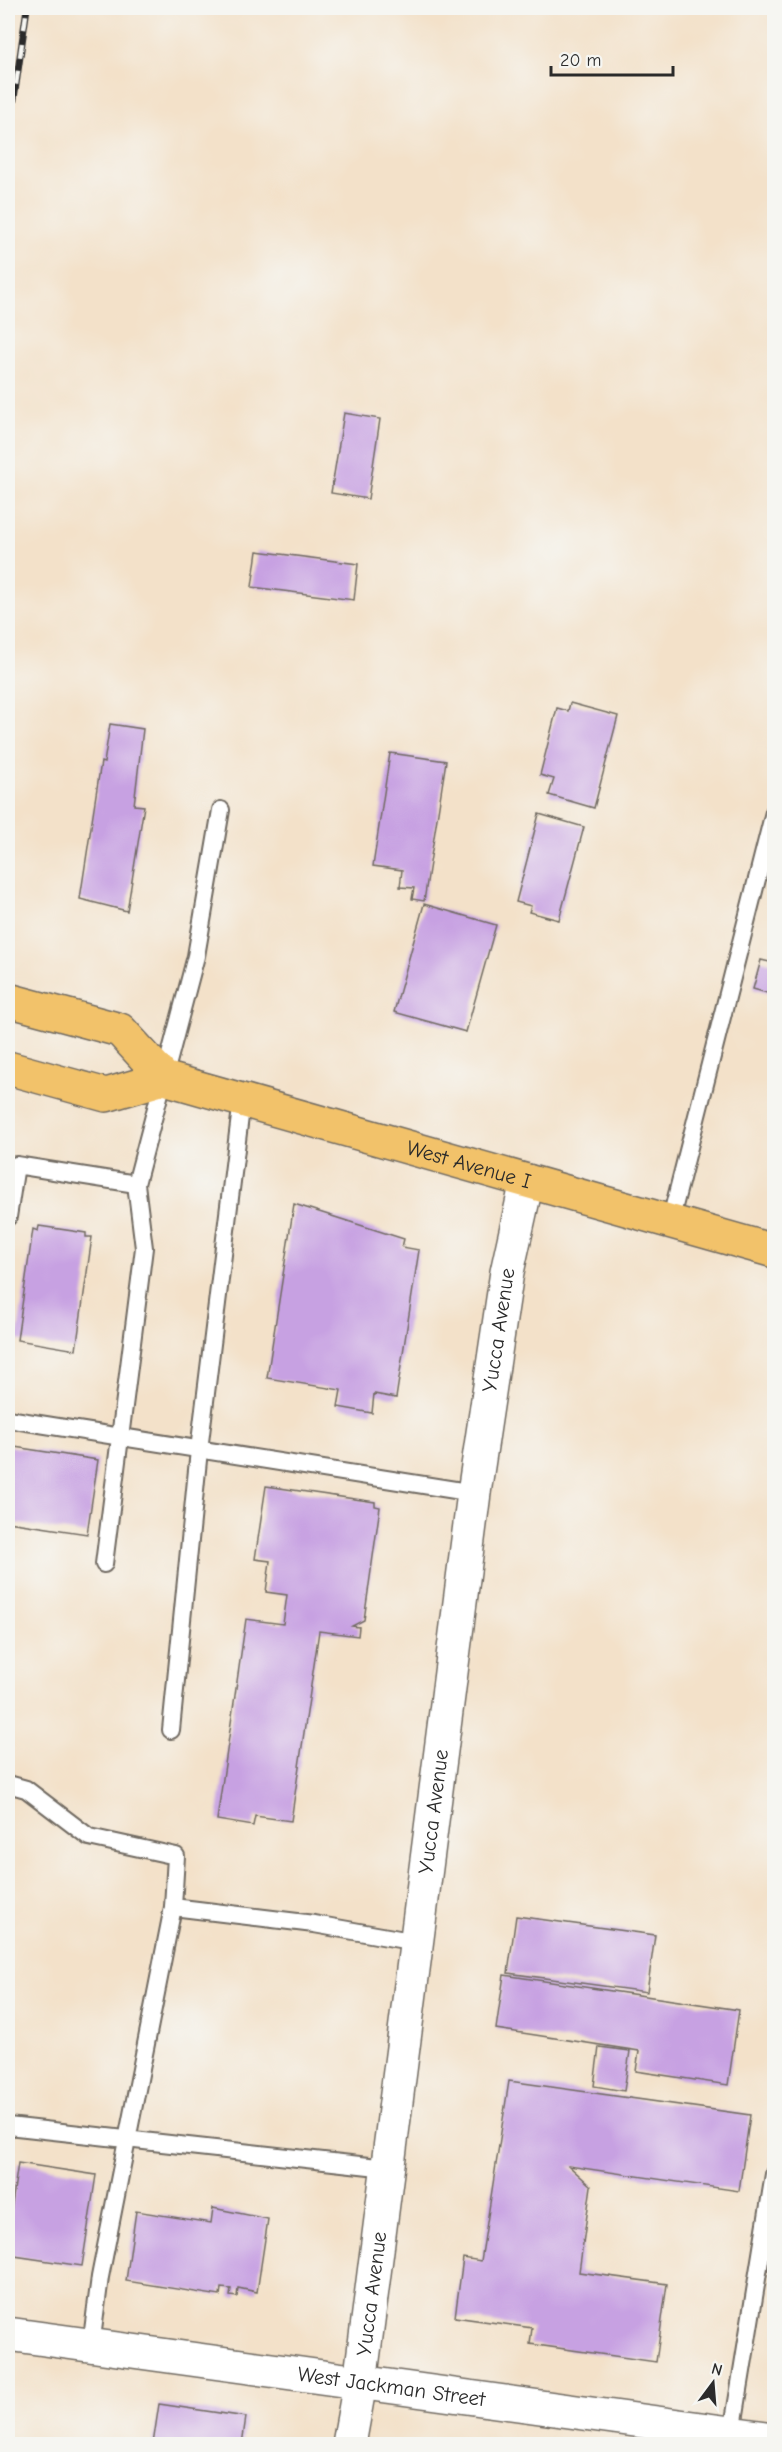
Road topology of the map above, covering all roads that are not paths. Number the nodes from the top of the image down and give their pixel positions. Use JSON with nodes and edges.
{"nodes":[{"id":1,"x":221,"y":810,"type":"dead end"},
{"id":2,"x":774,"y":812,"type":"edge"},
{"id":3,"x":8,"y":1000,"type":"edge"},
{"id":4,"x":8,"y":1068,"type":"edge"},
{"id":5,"x":164,"y":1078,"type":"junction"},
{"id":6,"x":242,"y":1100,"type":"junction"},
{"id":7,"x":527,"y":1181,"type":"junction"},
{"id":8,"x":136,"y":1184,"type":"junction"},
{"id":9,"x":8,"y":1217,"type":"edge"},
{"id":10,"x":670,"y":1222,"type":"junction"},
{"id":11,"x":774,"y":1251,"type":"edge"},
{"id":12,"x":8,"y":1419,"type":"edge"},
{"id":13,"x":121,"y":1439,"type":"junction"},
{"id":14,"x":199,"y":1450,"type":"junction"},
{"id":15,"x":474,"y":1493,"type":"junction"},
{"id":16,"x":104,"y":1564,"type":"dead end"},
{"id":17,"x":171,"y":1730,"type":"dead end"},
{"id":18,"x":8,"y":1784,"type":"edge"},
{"id":19,"x":173,"y":1907,"type":"junction"},
{"id":20,"x":416,"y":1942,"type":"junction"},
{"id":21,"x":8,"y":2126,"type":"edge"},
{"id":22,"x":126,"y":2139,"type":"junction"},
{"id":23,"x":387,"y":2168,"type":"junction"},
{"id":24,"x":774,"y":2174,"type":"edge"},
{"id":25,"x":8,"y":2334,"type":"edge"},
{"id":26,"x":91,"y":2346,"type":"junction"},
{"id":27,"x":360,"y":2382,"type":"junction"},
{"id":28,"x":731,"y":2439,"type":"edge"},
{"id":29,"x":774,"y":2439,"type":"edge"},
{"id":30,"x":349,"y":2445,"type":"edge"}],
"edges":[{"from":1,"to":5,"type":"lane"},
{"from":2,"to":10,"type":"lane"},
{"from":3,"to":5,"type":"main road"},
{"from":4,"to":5,"type":"main road"},
{"from":5,"to":6,"type":"main road","name":"West Avenue I"},
{"from":5,"to":8,"type":"lane"},
{"from":6,"to":7,"type":"main road","name":"West Avenue I"},
{"from":6,"to":14,"type":"lane"},
{"from":7,"to":10,"type":"main road","name":"West Avenue I"},
{"from":7,"to":15,"type":"street","name":"Yucca Avenue"},
{"from":8,"to":9,"type":"lane"},
{"from":8,"to":13,"type":"lane"},
{"from":10,"to":11,"type":"main road","name":"West Avenue I"},
{"from":12,"to":13,"type":"lane"},
{"from":13,"to":14,"type":"lane"},
{"from":13,"to":16,"type":"lane"},
{"from":14,"to":15,"type":"lane"},
{"from":14,"to":17,"type":"lane"},
{"from":15,"to":20,"type":"street","name":"Yucca Avenue"},
{"from":18,"to":19,"type":"lane"},
{"from":19,"to":20,"type":"lane"},
{"from":19,"to":22,"type":"lane"},
{"from":20,"to":23,"type":"street","name":"Yucca Avenue"},
{"from":21,"to":22,"type":"lane"},
{"from":22,"to":23,"type":"lane"},
{"from":22,"to":26,"type":"lane"},
{"from":23,"to":27,"type":"street","name":"Yucca Avenue"},
{"from":24,"to":28,"type":"lane"},
{"from":25,"to":26,"type":"street","name":"West Jackman Street"},
{"from":26,"to":27,"type":"street","name":"West Jackman Street"},
{"from":27,"to":28,"type":"street","name":"West Jackman Street"},
{"from":27,"to":30,"type":"street","name":"Yucca Avenue"},
{"from":28,"to":29,"type":"street","name":"West Jackman Street"}]}
